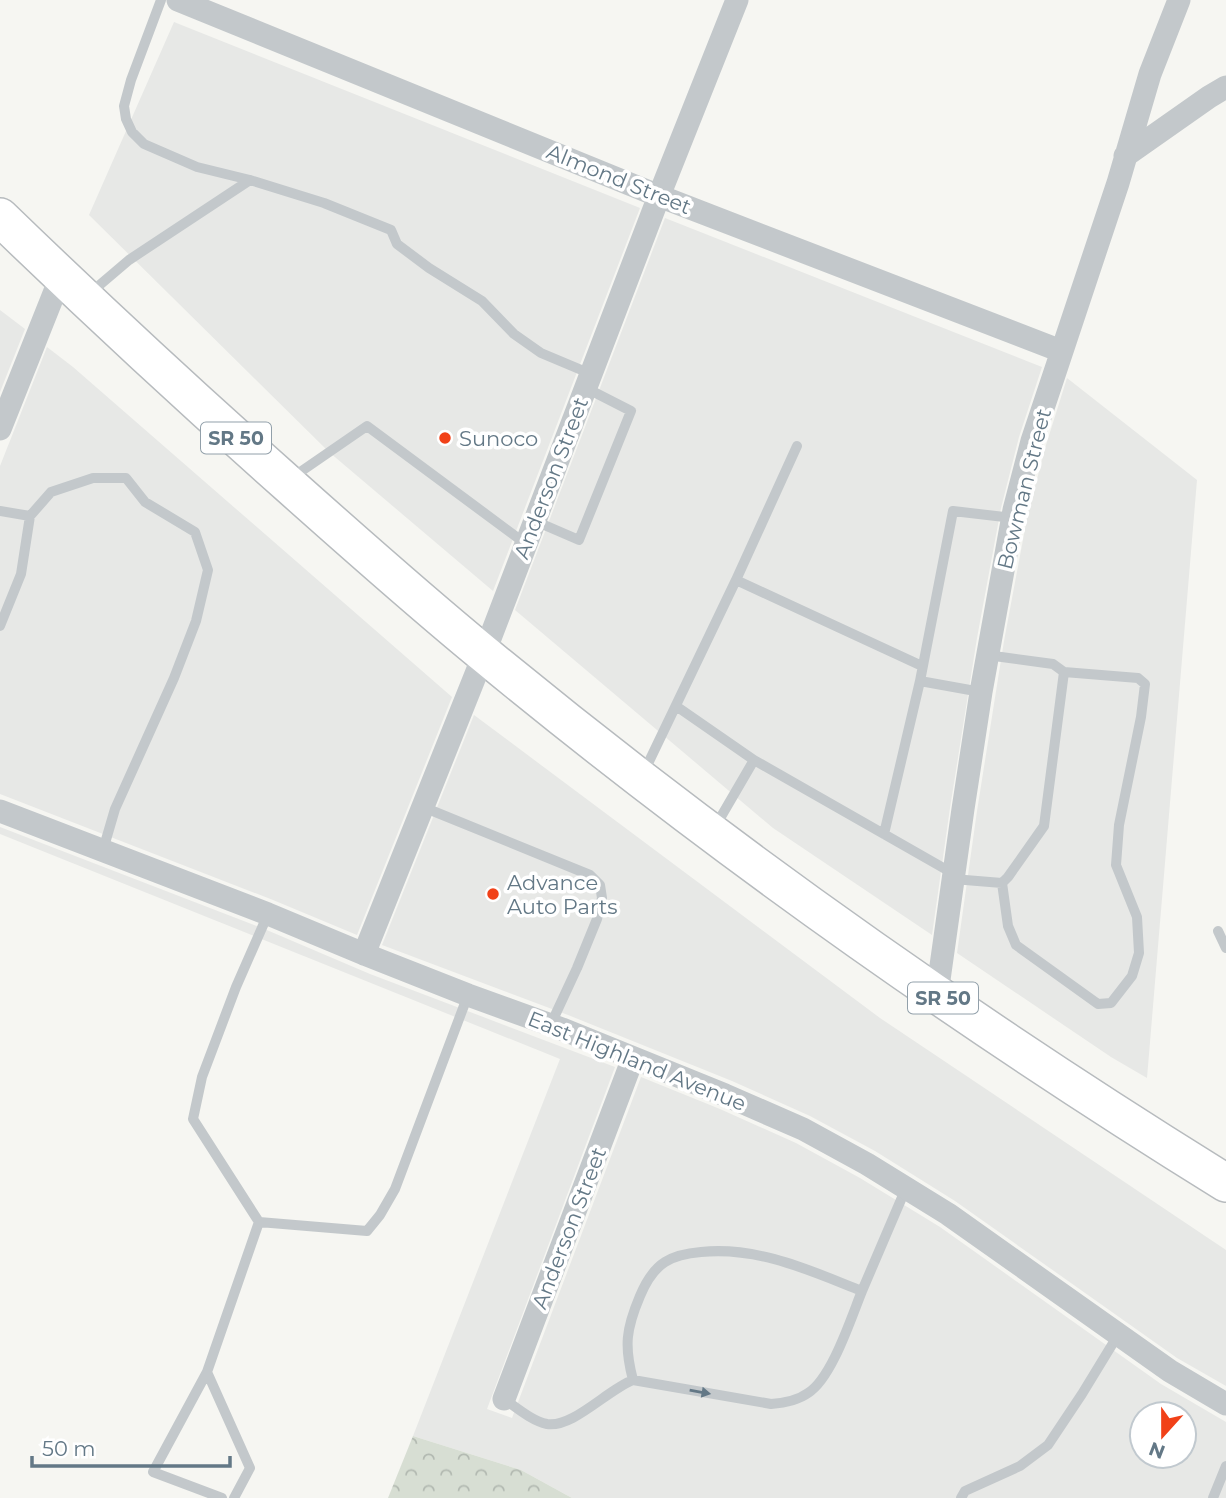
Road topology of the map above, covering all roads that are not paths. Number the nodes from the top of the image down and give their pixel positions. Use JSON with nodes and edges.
{"nodes":[{"id":1,"x":160,"y":0,"type":"edge"},
{"id":2,"x":178,"y":0,"type":"edge"},
{"id":3,"x":737,"y":0,"type":"edge"},
{"id":4,"x":1179,"y":0,"type":"edge"},
{"id":5,"x":1226,"y":87,"type":"edge"},
{"id":6,"x":1125,"y":156,"type":"junction"},
{"id":7,"x":250,"y":180,"type":"junction"},
{"id":8,"x":659,"y":195,"type":"junction"},
{"id":9,"x":0,"y":216,"type":"edge"},
{"id":10,"x":73,"y":287,"type":"junction"},
{"id":11,"x":1061,"y":351,"type":"junction"},
{"id":12,"x":588,"y":381,"type":"junction"},
{"id":13,"x":0,"y":429,"type":"edge"},
{"id":14,"x":797,"y":446,"type":"dead end"},
{"id":15,"x":285,"y":482,"type":"junction"},
{"id":16,"x":0,"y":511,"type":"edge"},
{"id":17,"x":30,"y":516,"type":"junction"},
{"id":18,"x":1013,"y":518,"type":"junction"},
{"id":19,"x":535,"y":521,"type":"junction"},
{"id":20,"x":526,"y":544,"type":"junction"},
{"id":21,"x":736,"y":580,"type":"junction"},
{"id":22,"x":0,"y":626,"type":"edge"},
{"id":23,"x":484,"y":654,"type":"junction"},
{"id":24,"x":988,"y":655,"type":"junction"},
{"id":25,"x":922,"y":666,"type":"junction"},
{"id":26,"x":1064,"y":672,"type":"junction"},
{"id":27,"x":919,"y":681,"type":"junction"},
{"id":28,"x":982,"y":692,"type":"junction"},
{"id":29,"x":676,"y":706,"type":"junction"},
{"id":30,"x":754,"y":760,"type":"junction"},
{"id":31,"x":641,"y":778,"type":"junction"},
{"id":32,"x":422,"y":807,"type":"junction"},
{"id":33,"x":0,"y":811,"type":"edge"},
{"id":34,"x":712,"y":832,"type":"junction"},
{"id":35,"x":884,"y":834,"type":"junction"},
{"id":36,"x":103,"y":850,"type":"junction"},
{"id":37,"x":954,"y":877,"type":"junction"},
{"id":38,"x":1002,"y":883,"type":"junction"},
{"id":39,"x":268,"y":914,"type":"junction"},
{"id":40,"x":1218,"y":931,"type":"dead end"},
{"id":41,"x":1226,"y":948,"type":"edge"},
{"id":42,"x":363,"y":954,"type":"junction"},
{"id":43,"x":937,"y":994,"type":"junction"},
{"id":44,"x":468,"y":995,"type":"junction"},
{"id":45,"x":551,"y":1024,"type":"junction"},
{"id":46,"x":633,"y":1058,"type":"junction"},
{"id":47,"x":1226,"y":1183,"type":"edge"},
{"id":48,"x":906,"y":1188,"type":"junction"},
{"id":49,"x":260,"y":1222,"type":"junction"},
{"id":50,"x":862,"y":1291,"type":"junction"},
{"id":51,"x":1118,"y":1335,"type":"junction"},
{"id":52,"x":207,"y":1372,"type":"junction"},
{"id":53,"x":633,"y":1380,"type":"junction"},
{"id":54,"x":505,"y":1399,"type":"joint"},
{"id":55,"x":1226,"y":1404,"type":"edge"},
{"id":56,"x":1226,"y":1466,"type":"edge"},
{"id":57,"x":222,"y":1498,"type":"edge"},
{"id":58,"x":234,"y":1498,"type":"edge"},
{"id":59,"x":961,"y":1498,"type":"edge"},
{"id":60,"x":1213,"y":1498,"type":"edge"}],
"edges":[{"from":1,"to":7,"type":"lane"},
{"from":2,"to":8,"type":"street","name":"Almond Street"},
{"from":3,"to":8,"type":"street","name":"Anderson Street"},
{"from":4,"to":6,"type":"street","name":"Bowman Street"},
{"from":5,"to":6,"type":"street"},
{"from":6,"to":11,"type":"street","name":"Bowman Street"},
{"from":7,"to":10,"type":"lane"},
{"from":7,"to":12,"type":"lane"},
{"from":8,"to":11,"type":"street","name":"Almond Street"},
{"from":8,"to":12,"type":"street","name":"Anderson Street"},
{"from":9,"to":10,"type":"highway","number":"SR 50"},
{"from":10,"to":13,"type":"street"},
{"from":10,"to":15,"type":"highway","number":"SR 50"},
{"from":11,"to":18,"type":"street","name":"Bowman Street"},
{"from":12,"to":19,"type":"street","name":"Anderson Street"},
{"from":12,"to":19,"type":"lane"},
{"from":14,"to":21,"type":"lane"},
{"from":15,"to":20,"type":"lane"},
{"from":15,"to":23,"type":"highway","number":"SR 50"},
{"from":16,"to":17,"type":"lane"},
{"from":17,"to":22,"type":"lane"},
{"from":17,"to":36,"type":"lane"},
{"from":18,"to":24,"type":"street","name":"Bowman Street"},
{"from":18,"to":25,"type":"lane"},
{"from":19,"to":20,"type":"street","name":"Anderson Street"},
{"from":20,"to":23,"type":"street","name":"Anderson Street"},
{"from":21,"to":25,"type":"lane"},
{"from":21,"to":29,"type":"lane"},
{"from":23,"to":31,"type":"highway","number":"SR 50"},
{"from":23,"to":32,"type":"street","name":"Anderson Street"},
{"from":24,"to":26,"type":"lane"},
{"from":24,"to":28,"type":"street","name":"Bowman Street"},
{"from":25,"to":27,"type":"lane"},
{"from":26,"to":38,"type":"lane"},
{"from":26,"to":38,"type":"lane"},
{"from":27,"to":28,"type":"lane"},
{"from":27,"to":35,"type":"lane"},
{"from":28,"to":37,"type":"street","name":"Bowman Street"},
{"from":29,"to":30,"type":"lane"},
{"from":29,"to":31,"type":"lane"},
{"from":30,"to":34,"type":"lane"},
{"from":30,"to":35,"type":"lane"},
{"from":31,"to":34,"type":"highway","number":"SR 50"},
{"from":32,"to":42,"type":"street","name":"Anderson Street"},
{"from":32,"to":45,"type":"lane"},
{"from":33,"to":36,"type":"street","name":"East Highland Avenue"},
{"from":34,"to":43,"type":"highway","number":"SR 50"},
{"from":35,"to":37,"type":"lane"},
{"from":36,"to":39,"type":"street","name":"East Highland Avenue"},
{"from":37,"to":38,"type":"lane"},
{"from":37,"to":43,"type":"street","name":"Bowman Street"},
{"from":39,"to":42,"type":"street","name":"East Highland Avenue"},
{"from":39,"to":49,"type":"lane"},
{"from":40,"to":41,"type":"lane"},
{"from":42,"to":44,"type":"street","name":"East Highland Avenue"},
{"from":43,"to":47,"type":"highway","number":"SR 50"},
{"from":44,"to":45,"type":"street","name":"East Highland Avenue"},
{"from":44,"to":49,"type":"lane"},
{"from":45,"to":46,"type":"street","name":"East Highland Avenue"},
{"from":46,"to":48,"type":"street","name":"East Highland Avenue"},
{"from":46,"to":54,"type":"street","name":"Anderson Street"},
{"from":48,"to":50,"type":"lane"},
{"from":48,"to":51,"type":"street","name":"East Highland Avenue"},
{"from":49,"to":52,"type":"lane"},
{"from":53,"to":50,"type":"lane","one_way":true},
{"from":50,"to":53,"type":"lane"},
{"from":51,"to":55,"type":"street","name":"East Highland Avenue"},
{"from":51,"to":59,"type":"lane"},
{"from":52,"to":57,"type":"lane"},
{"from":52,"to":58,"type":"lane"},
{"from":53,"to":54,"type":"lane"},
{"from":56,"to":60,"type":"lane"}]}
